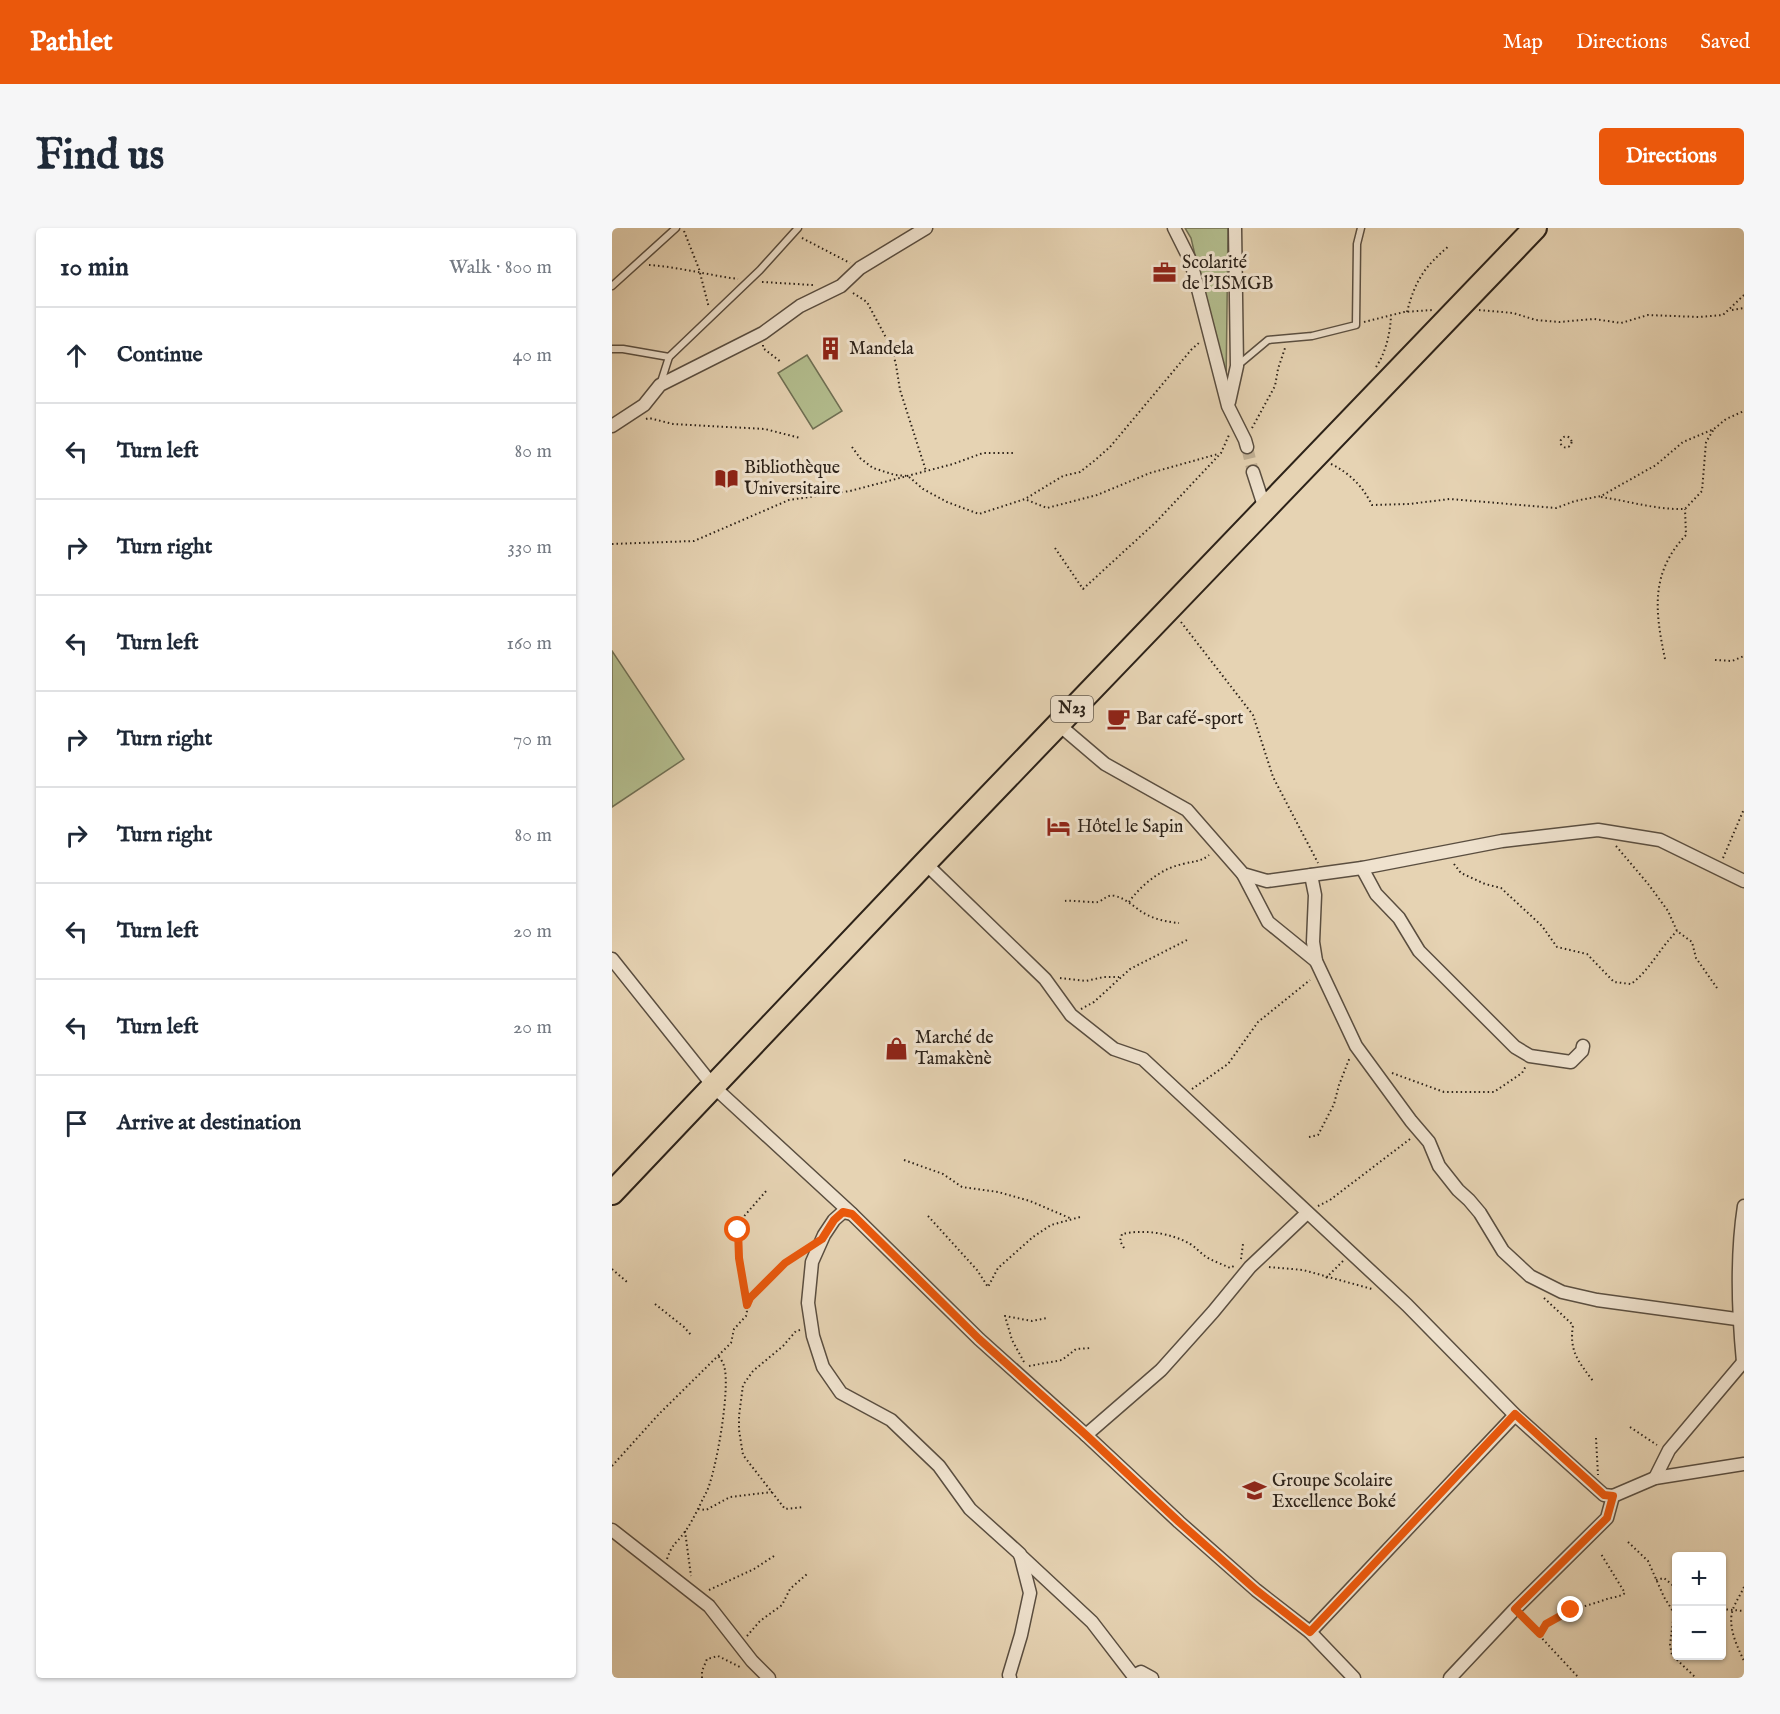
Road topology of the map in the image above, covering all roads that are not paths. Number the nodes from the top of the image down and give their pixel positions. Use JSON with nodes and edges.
{"nodes":[{"id":1,"x":676,"y":228,"type":"edge"},
{"id":2,"x":926,"y":228,"type":"edge"},
{"id":3,"x":1174,"y":228,"type":"edge"},
{"id":4,"x":1235,"y":228,"type":"edge"},
{"id":5,"x":1361,"y":228,"type":"edge"},
{"id":6,"x":1535,"y":228,"type":"edge"},
{"id":7,"x":796,"y":230,"type":"edge"},
{"id":8,"x":612,"y":286,"type":"edge"},
{"id":9,"x":612,"y":349,"type":"edge"},
{"id":10,"x":669,"y":357,"type":"junction"},
{"id":11,"x":1237,"y":366,"type":"junction"},
{"id":12,"x":660,"y":385,"type":"junction"},
{"id":13,"x":1228,"y":406,"type":"junction"},
{"id":14,"x":612,"y":426,"type":"edge"},
{"id":15,"x":1246,"y":444,"type":"tunnel mouth"},
{"id":16,"x":1253,"y":471,"type":"tunnel mouth"},
{"id":17,"x":1265,"y":509,"type":"junction"},
{"id":18,"x":1058,"y":724,"type":"junction"},
{"id":19,"x":925,"y":863,"type":"junction"},
{"id":20,"x":1362,"y":868,"type":"junction"},
{"id":21,"x":1243,"y":874,"type":"junction"},
{"id":22,"x":1317,"y":874,"type":"junction"},
{"id":23,"x":1741,"y":877,"type":"edge"},
{"id":24,"x":612,"y":958,"type":"edge"},
{"id":25,"x":1318,"y":967,"type":"junction"},
{"id":26,"x":1583,"y":1046,"type":"dead end"},
{"id":27,"x":714,"y":1087,"type":"junction"},
{"id":28,"x":612,"y":1193,"type":"edge"},
{"id":29,"x":1744,"y":1206,"type":"edge"},
{"id":30,"x":1307,"y":1213,"type":"junction"},
{"id":31,"x":852,"y":1214,"type":"junction"},
{"id":32,"x":1742,"y":1314,"type":"edge"},
{"id":33,"x":1744,"y":1361,"type":"edge"},
{"id":34,"x":1515,"y":1414,"type":"junction"},
{"id":35,"x":1086,"y":1435,"type":"junction"},
{"id":36,"x":1744,"y":1464,"type":"edge"},
{"id":37,"x":1656,"y":1478,"type":"junction"},
{"id":38,"x":1613,"y":1496,"type":"junction"},
{"id":39,"x":612,"y":1530,"type":"edge"},
{"id":40,"x":1020,"y":1554,"type":"junction"},
{"id":41,"x":1310,"y":1632,"type":"junction"},
{"id":42,"x":1135,"y":1676,"type":"edge"},
{"id":43,"x":768,"y":1677,"type":"edge"},
{"id":44,"x":1010,"y":1678,"type":"edge"},
{"id":45,"x":1152,"y":1678,"type":"edge"},
{"id":46,"x":1354,"y":1678,"type":"edge"},
{"id":47,"x":1450,"y":1678,"type":"edge"}],
"edges":[{"from":1,"to":8,"type":"lane"},
{"from":2,"to":12,"type":"street"},
{"from":3,"to":13,"type":"street"},
{"from":4,"to":11,"type":"street"},
{"from":5,"to":11,"type":"lane"},
{"from":6,"to":17,"type":"highway","number":"N23"},
{"from":7,"to":10,"type":"lane"},
{"from":9,"to":10,"type":"lane"},
{"from":10,"to":12,"type":"lane"},
{"from":11,"to":13,"type":"street"},
{"from":12,"to":14,"type":"street"},
{"from":13,"to":15,"type":"street"},
{"from":16,"to":17,"type":"street"},
{"from":17,"to":18,"type":"highway","number":"N23"},
{"from":18,"to":19,"type":"highway","number":"N23"},
{"from":18,"to":21,"type":"street"},
{"from":19,"to":27,"type":"highway","number":"N23"},
{"from":19,"to":30,"type":"street"},
{"from":20,"to":22,"type":"street"},
{"from":20,"to":23,"type":"street"},
{"from":20,"to":26,"type":"street"},
{"from":21,"to":22,"type":"street"},
{"from":21,"to":25,"type":"street"},
{"from":22,"to":25,"type":"street"},
{"from":24,"to":27,"type":"street"},
{"from":25,"to":32,"type":"street"},
{"from":27,"to":28,"type":"highway","number":"N23"},
{"from":27,"to":31,"type":"street"},
{"from":29,"to":32,"type":"street"},
{"from":30,"to":34,"type":"street"},
{"from":30,"to":35,"type":"street"},
{"from":31,"to":35,"type":"street"},
{"from":31,"to":40,"type":"street"},
{"from":32,"to":33,"type":"street"},
{"from":33,"to":37,"type":"street"},
{"from":34,"to":38,"type":"street"},
{"from":34,"to":41,"type":"street"},
{"from":35,"to":41,"type":"street"},
{"from":36,"to":37,"type":"street"},
{"from":37,"to":38,"type":"street"},
{"from":38,"to":47,"type":"street"},
{"from":39,"to":43,"type":"street"},
{"from":40,"to":42,"type":"street"},
{"from":40,"to":44,"type":"street"},
{"from":41,"to":46,"type":"street"},
{"from":42,"to":45,"type":"street"}]}
